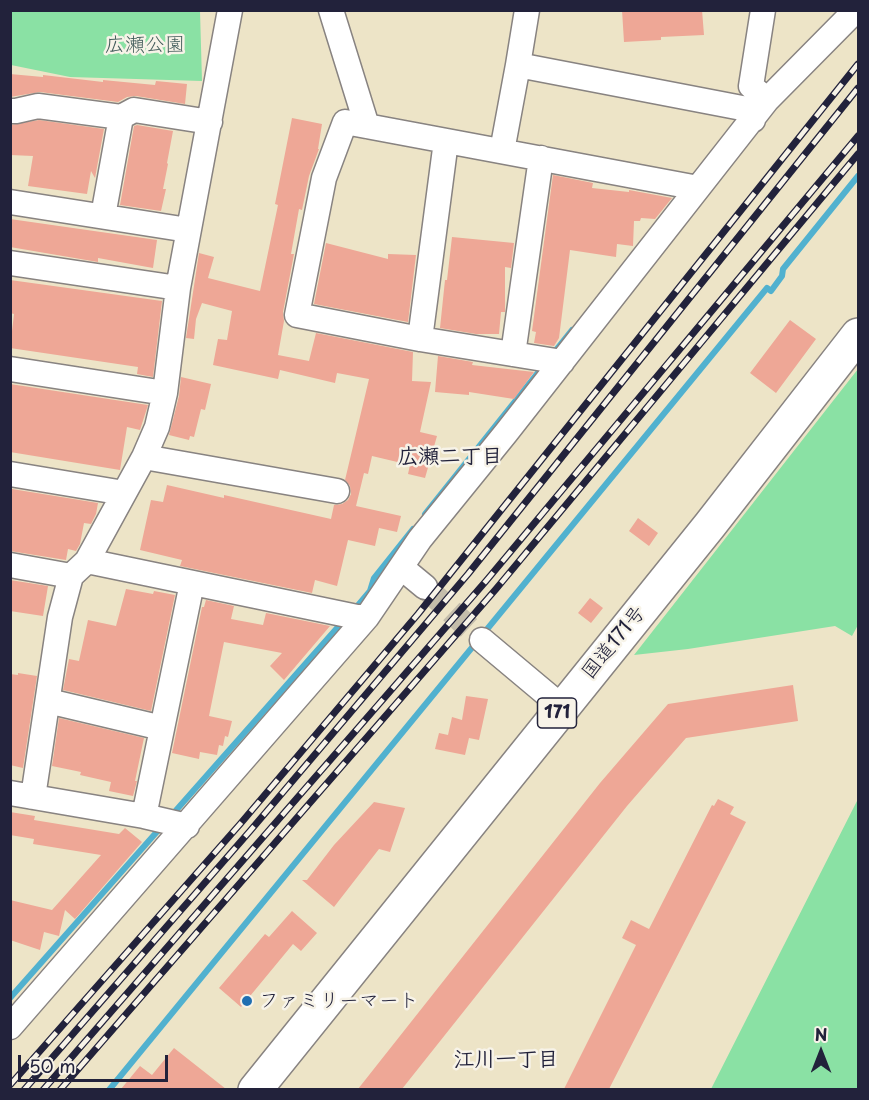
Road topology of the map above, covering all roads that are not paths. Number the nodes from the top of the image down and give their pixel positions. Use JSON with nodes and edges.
{"nodes":[{"id":1,"x":230,"y":10,"type":"edge"},
{"id":2,"x":331,"y":10,"type":"edge"},
{"id":3,"x":527,"y":10,"type":"edge"},
{"id":4,"x":763,"y":10,"type":"edge"},
{"id":5,"x":856,"y":10,"type":"edge"},
{"id":6,"x":518,"y":65,"type":"junction"},
{"id":7,"x":768,"y":100,"type":"junction"},
{"id":8,"x":10,"y":111,"type":"edge"},
{"id":9,"x":121,"y":117,"type":"junction"},
{"id":10,"x":753,"y":120,"type":"junction"},
{"id":11,"x":210,"y":122,"type":"junction"},
{"id":12,"x":367,"y":126,"type":"junction"},
{"id":13,"x":446,"y":141,"type":"junction"},
{"id":14,"x":502,"y":151,"type":"junction"},
{"id":15,"x":541,"y":158,"type":"junction"},
{"id":16,"x":690,"y":186,"type":"junction"},
{"id":17,"x":10,"y":202,"type":"edge"},
{"id":18,"x":103,"y":216,"type":"junction"},
{"id":19,"x":188,"y":230,"type":"junction"},
{"id":20,"x":10,"y":263,"type":"edge"},
{"id":21,"x":178,"y":288,"type":"junction"},
{"id":22,"x":858,"y":335,"type":"edge"},
{"id":23,"x":420,"y":339,"type":"junction"},
{"id":24,"x":513,"y":354,"type":"junction"},
{"id":25,"x":553,"y":360,"type":"junction"},
{"id":26,"x":10,"y":369,"type":"edge"},
{"id":27,"x":165,"y":393,"type":"junction"},
{"id":28,"x":144,"y":457,"type":"junction"},
{"id":29,"x":10,"y":474,"type":"edge"},
{"id":30,"x":337,"y":491,"type":"dead end"},
{"id":31,"x":124,"y":493,"type":"junction"},
{"id":32,"x":10,"y":565,"type":"edge"},
{"id":33,"x":402,"y":568,"type":"junction"},
{"id":34,"x":79,"y":569,"type":"junction"},
{"id":35,"x":192,"y":583,"type":"junction"},
{"id":36,"x":425,"y":587,"type":"tunnel mouth"},
{"id":37,"x":355,"y":616,"type":"junction"},
{"id":38,"x":482,"y":640,"type":"tunnel mouth"},
{"id":39,"x":48,"y":701,"type":"junction"},
{"id":40,"x":562,"y":707,"type":"junction"},
{"id":41,"x":162,"y":728,"type":"junction"},
{"id":42,"x":22,"y":795,"type":"edge"},
{"id":43,"x":166,"y":821,"type":"junction"},
{"id":44,"x":10,"y":1027,"type":"edge"},
{"id":45,"x":255,"y":1089,"type":"edge"}],
"edges":[{"from":1,"to":11,"type":"street"},
{"from":2,"to":12,"type":"street"},
{"from":3,"to":6,"type":"street"},
{"from":4,"to":7,"type":"street"},
{"from":5,"to":7,"type":"street"},
{"from":6,"to":10,"type":"street"},
{"from":6,"to":14,"type":"street"},
{"from":7,"to":10,"type":"street"},
{"from":8,"to":9,"type":"street"},
{"from":9,"to":11,"type":"street"},
{"from":9,"to":18,"type":"street"},
{"from":10,"to":16,"type":"street"},
{"from":11,"to":19,"type":"street"},
{"from":12,"to":13,"type":"street"},
{"from":12,"to":23,"type":"street"},
{"from":13,"to":14,"type":"street"},
{"from":13,"to":23,"type":"street"},
{"from":14,"to":15,"type":"street"},
{"from":15,"to":16,"type":"street"},
{"from":15,"to":24,"type":"street"},
{"from":16,"to":25,"type":"street"},
{"from":17,"to":18,"type":"street"},
{"from":18,"to":19,"type":"street"},
{"from":19,"to":21,"type":"street"},
{"from":20,"to":21,"type":"street"},
{"from":21,"to":27,"type":"street"},
{"from":22,"to":40,"type":"highway","name":"国道171号","number":"171"},
{"from":23,"to":24,"type":"street"},
{"from":24,"to":25,"type":"street"},
{"from":25,"to":33,"type":"street"},
{"from":26,"to":27,"type":"street"},
{"from":27,"to":28,"type":"street"},
{"from":28,"to":30,"type":"street"},
{"from":28,"to":31,"type":"street"},
{"from":29,"to":31,"type":"street"},
{"from":31,"to":34,"type":"street"},
{"from":32,"to":34,"type":"street"},
{"from":33,"to":36,"type":"street"},
{"from":33,"to":37,"type":"street"},
{"from":34,"to":35,"type":"street"},
{"from":34,"to":39,"type":"street"},
{"from":35,"to":37,"type":"street"},
{"from":35,"to":41,"type":"street"},
{"from":37,"to":43,"type":"street"},
{"from":38,"to":40,"type":"street"},
{"from":39,"to":41,"type":"street"},
{"from":39,"to":42,"type":"street"},
{"from":40,"to":45,"type":"highway","name":"国道171号","number":"171"},
{"from":41,"to":43,"type":"street"},
{"from":42,"to":43,"type":"street"},
{"from":43,"to":44,"type":"street"}]}
